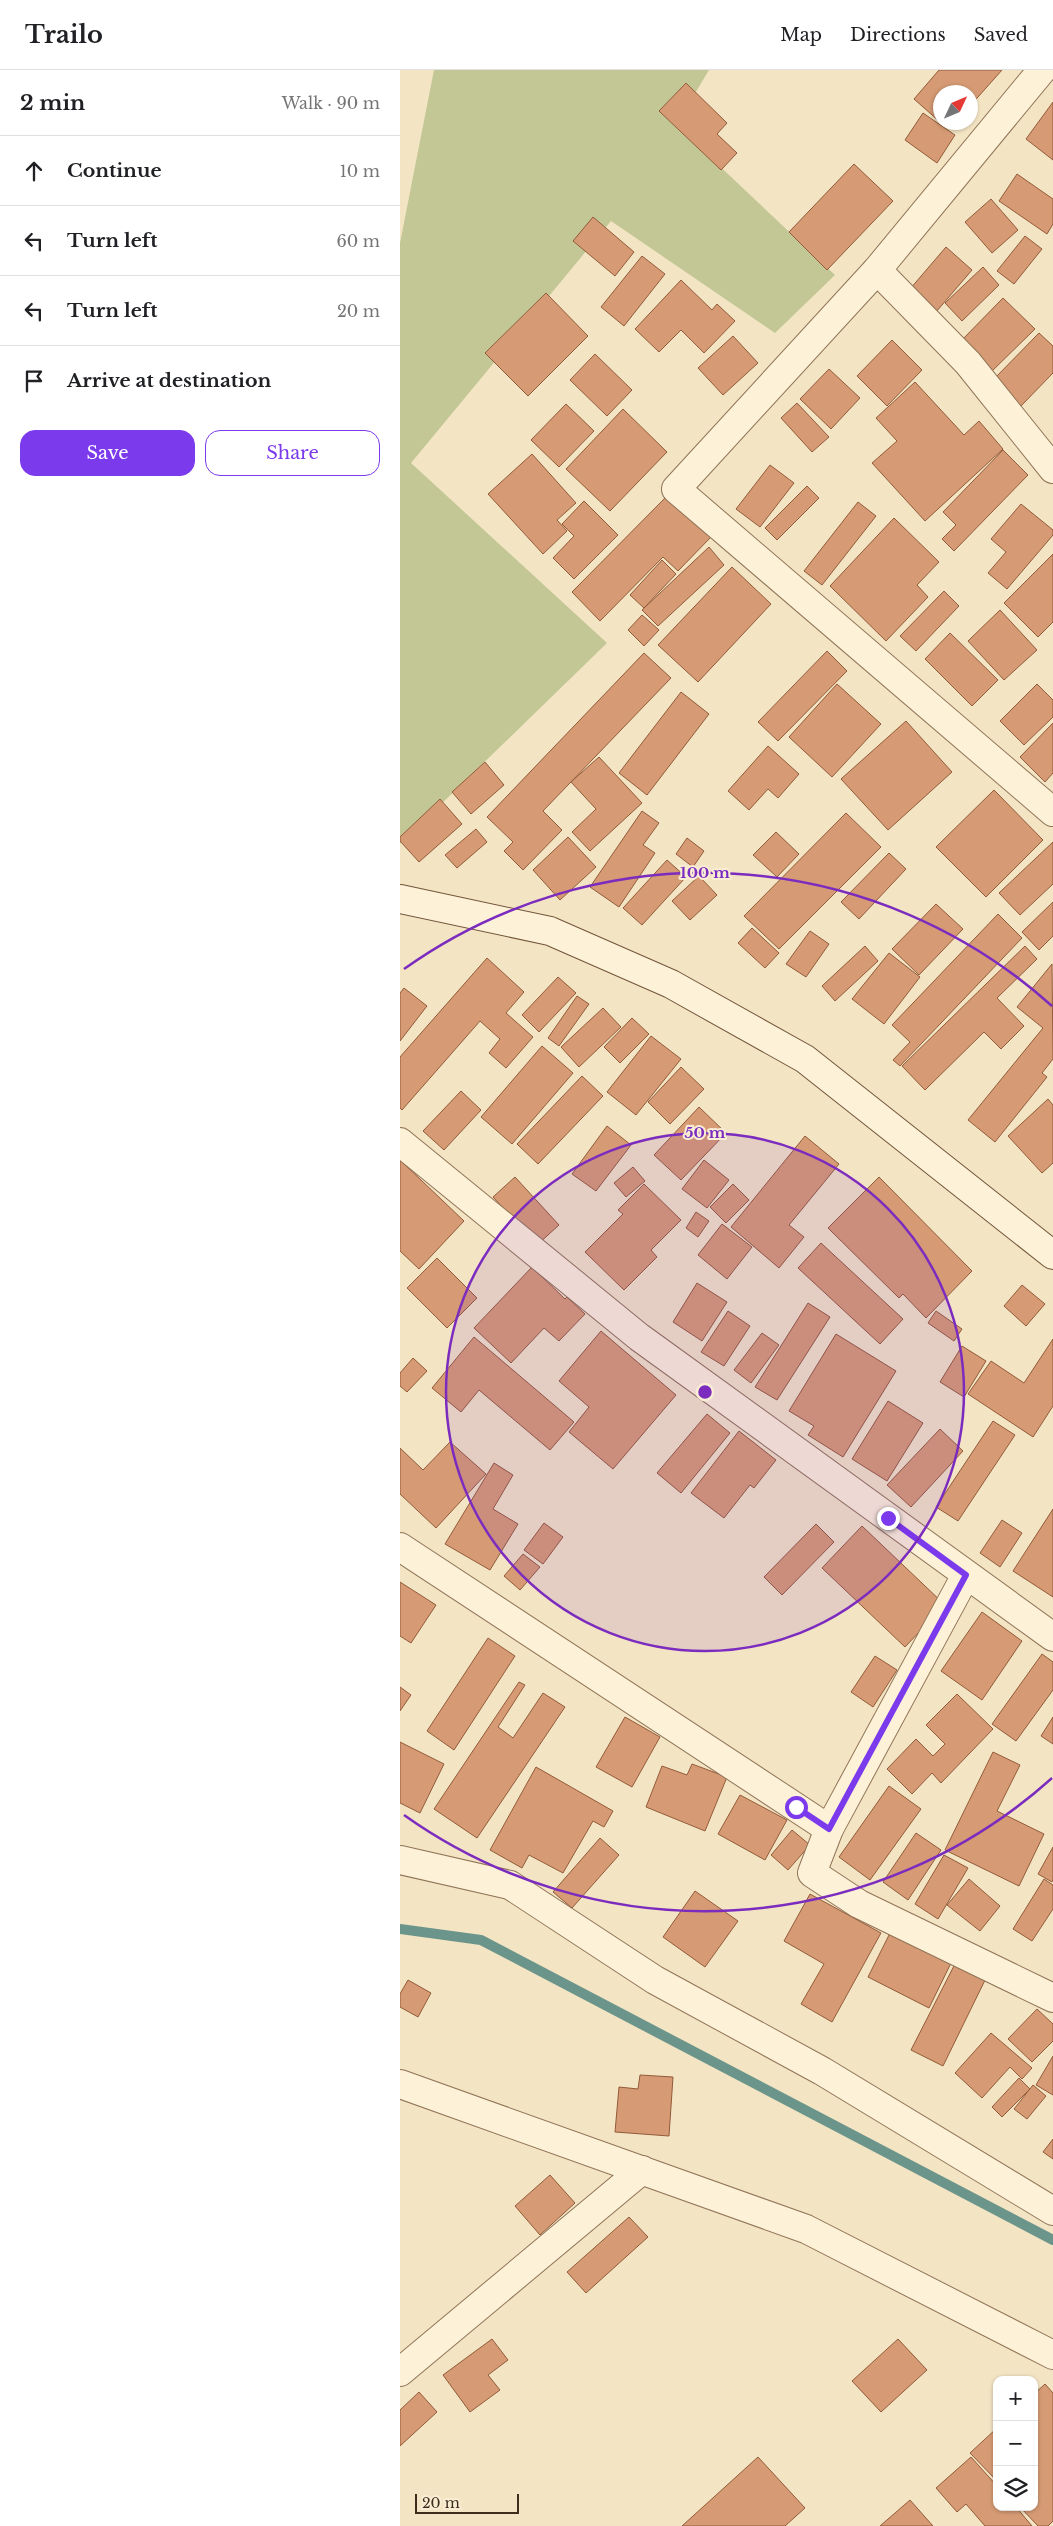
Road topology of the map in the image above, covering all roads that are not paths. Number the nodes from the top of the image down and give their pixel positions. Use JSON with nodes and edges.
{"nodes":[{"id":1,"x":1042,"y":70,"type":"edge"},
{"id":2,"x":877,"y":270,"type":"junction"},
{"id":3,"x":1053,"y":469,"type":"edge"},
{"id":4,"x":1053,"y":812,"type":"edge"},
{"id":5,"x":400,"y":899,"type":"edge"},
{"id":6,"x":400,"y":1142,"type":"edge"},
{"id":7,"x":1053,"y":1255,"type":"edge"},
{"id":8,"x":400,"y":1547,"type":"edge"},
{"id":9,"x":966,"y":1575,"type":"junction"},
{"id":10,"x":1053,"y":1637,"type":"edge"},
{"id":11,"x":829,"y":1829,"type":"junction"},
{"id":12,"x":400,"y":1860,"type":"edge"},
{"id":13,"x":1053,"y":1998,"type":"edge"},
{"id":14,"x":400,"y":2084,"type":"edge"},
{"id":15,"x":642,"y":2170,"type":"junction"},
{"id":16,"x":1053,"y":2211,"type":"edge"},
{"id":17,"x":1053,"y":2355,"type":"edge"},
{"id":18,"x":400,"y":2372,"type":"edge"}],
"edges":[{"from":1,"to":2,"type":"street"},
{"from":2,"to":3,"type":"street"},
{"from":2,"to":4,"type":"street"},
{"from":5,"to":7,"type":"street"},
{"from":6,"to":9,"type":"street"},
{"from":8,"to":11,"type":"street"},
{"from":9,"to":10,"type":"street"},
{"from":9,"to":11,"type":"street"},
{"from":11,"to":13,"type":"street"},
{"from":12,"to":16,"type":"street"},
{"from":14,"to":15,"type":"street"},
{"from":15,"to":17,"type":"street"},
{"from":15,"to":18,"type":"street"}]}
